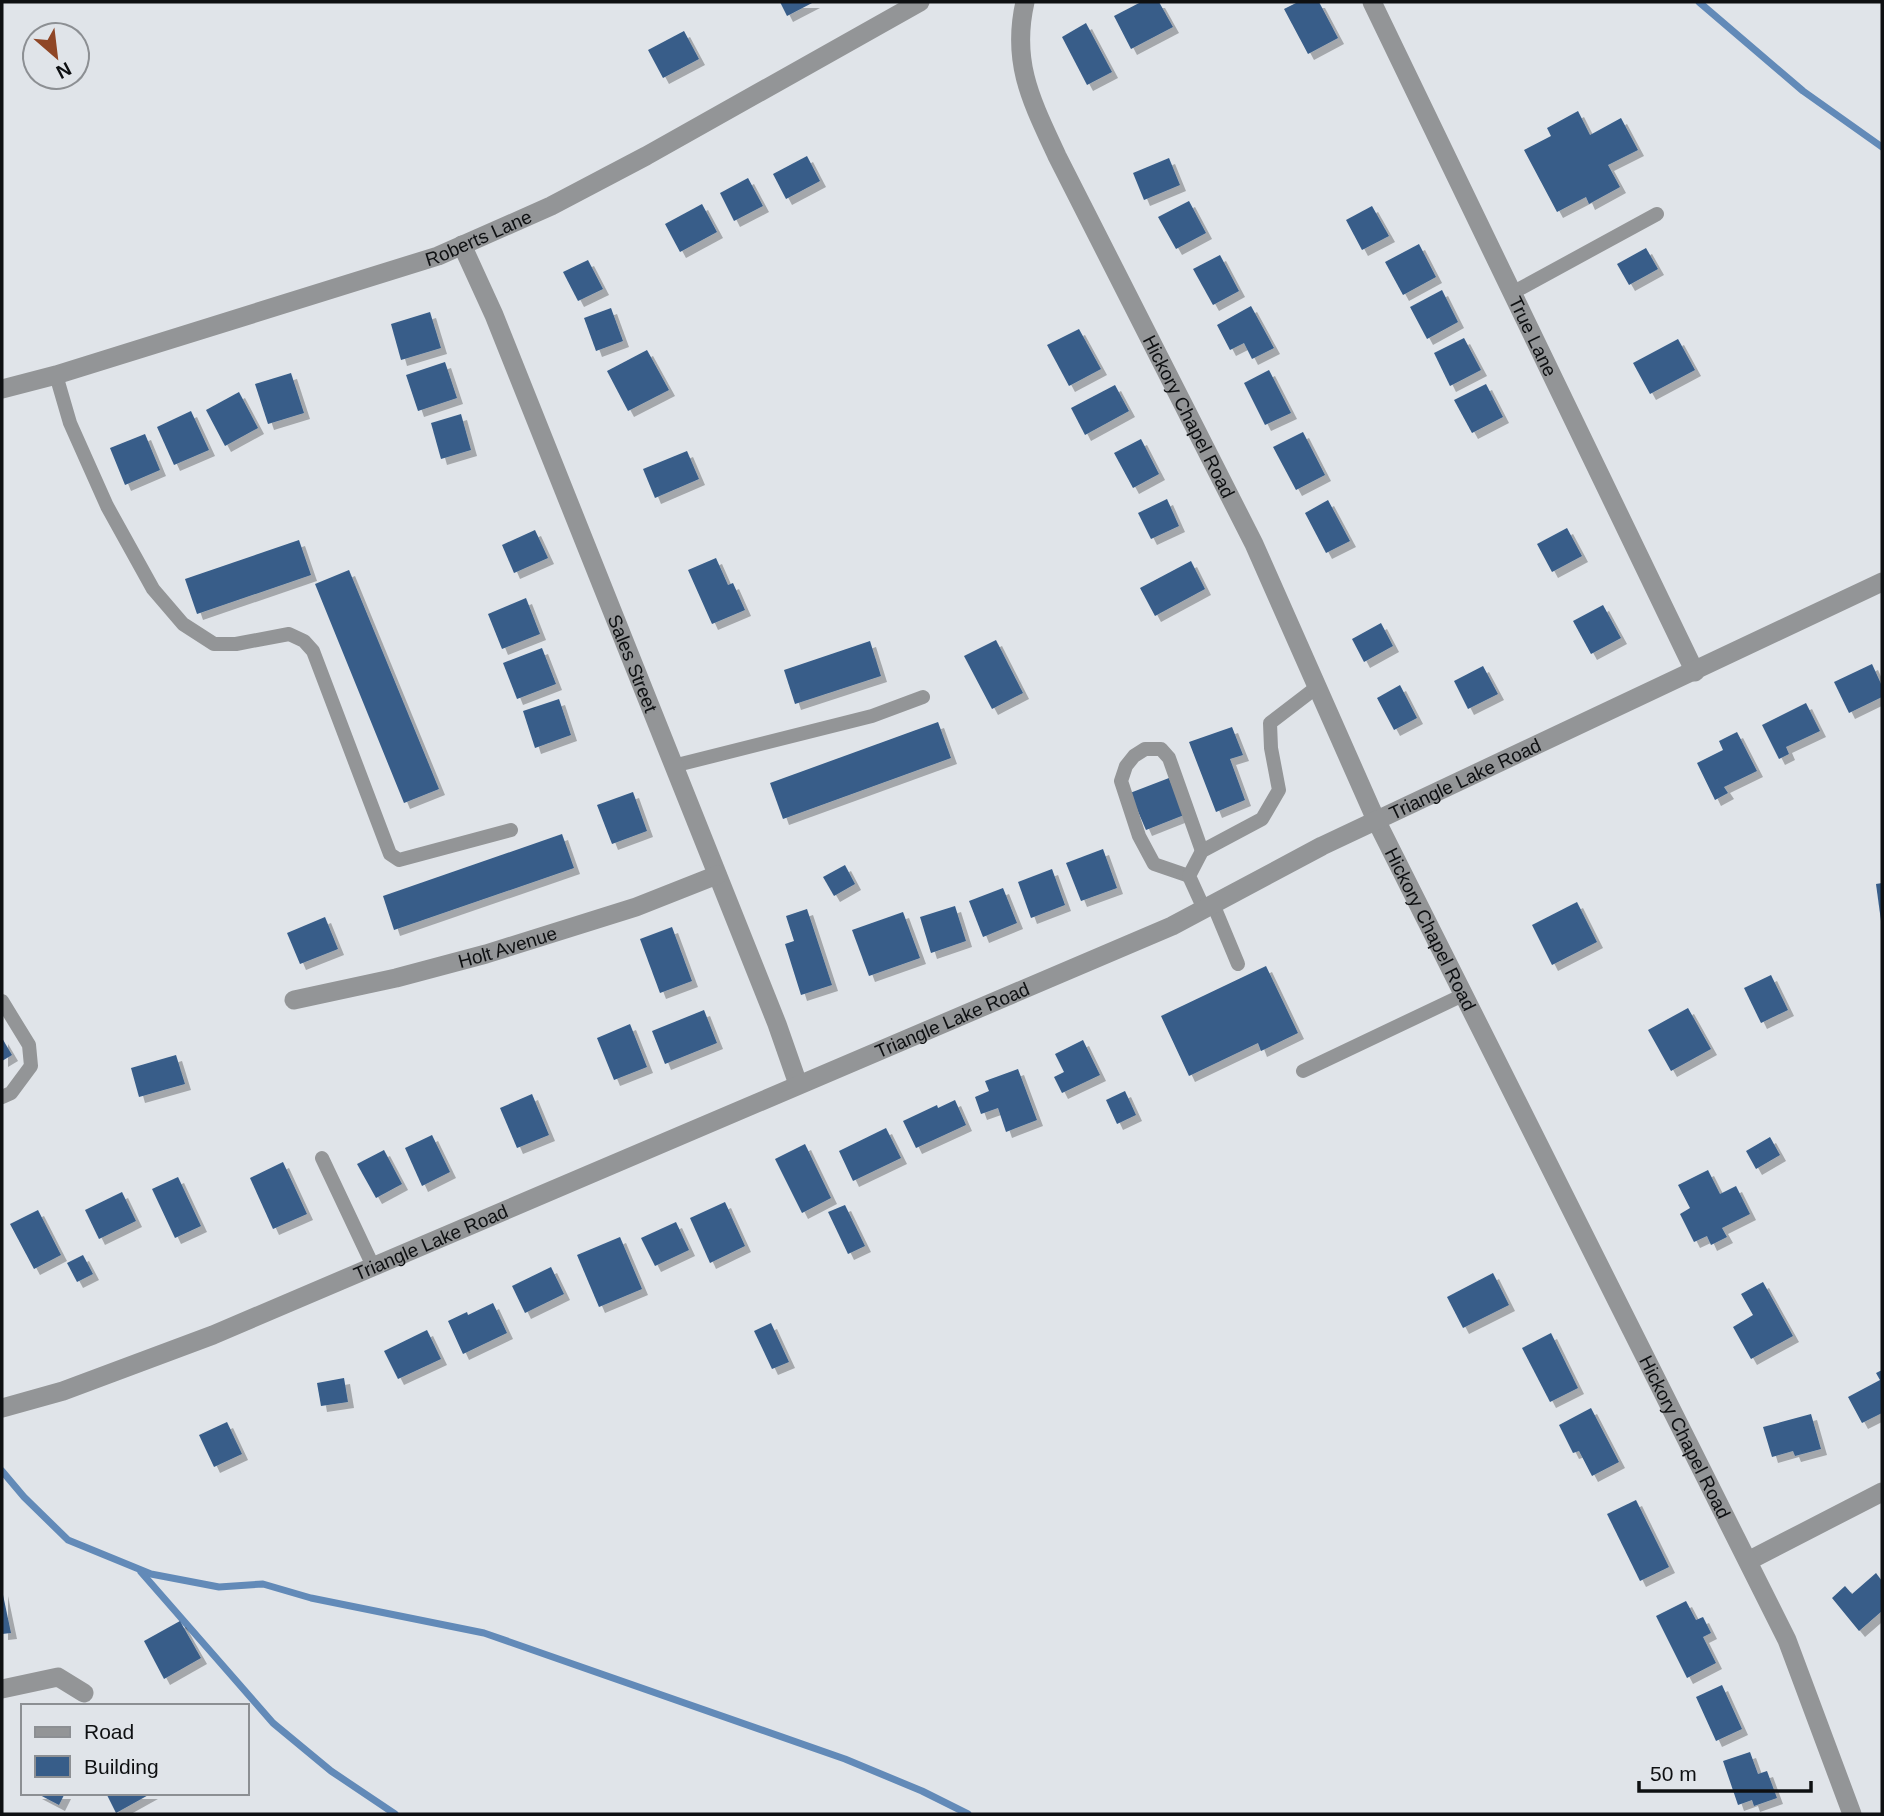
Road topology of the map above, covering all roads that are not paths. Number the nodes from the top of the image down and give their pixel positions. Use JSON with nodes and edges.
{"nodes":[{"id":1,"x":920,"y":2,"type":"edge"},
{"id":2,"x":1025,"y":2,"type":"edge"},
{"id":3,"x":1372,"y":2,"type":"edge"},
{"id":4,"x":1657,"y":214,"type":"dead end"},
{"id":5,"x":462,"y":245,"type":"junction"},
{"id":6,"x":1512,"y":293,"type":"junction"},
{"id":7,"x":56,"y":375,"type":"junction"},
{"id":8,"x":2,"y":389,"type":"edge"},
{"id":9,"x":1882,"y":582,"type":"edge"},
{"id":10,"x":1695,"y":672,"type":"junction"},
{"id":11,"x":1317,"y":687,"type":"junction"},
{"id":12,"x":923,"y":697,"type":"dead end"},
{"id":13,"x":673,"y":766,"type":"junction"},
{"id":14,"x":1376,"y":821,"type":"junction"},
{"id":15,"x":511,"y":830,"type":"dead end"},
{"id":16,"x":1202,"y":851,"type":"junction"},
{"id":17,"x":717,"y":875,"type":"junction"},
{"id":18,"x":1189,"y":876,"type":"junction"},
{"id":19,"x":1208,"y":907,"type":"junction"},
{"id":20,"x":1238,"y":964,"type":"dead end"},
{"id":21,"x":1463,"y":995,"type":"junction"},
{"id":22,"x":294,"y":1000,"type":"dead end"},
{"id":23,"x":2,"y":1001,"type":"edge"},
{"id":24,"x":1303,"y":1071,"type":"dead end"},
{"id":25,"x":798,"y":1084,"type":"junction"},
{"id":26,"x":2,"y":1097,"type":"edge"},
{"id":27,"x":321,"y":1158,"type":"dead end"},
{"id":28,"x":373,"y":1266,"type":"junction"},
{"id":29,"x":2,"y":1408,"type":"edge"},
{"id":30,"x":1882,"y":1492,"type":"edge"},
{"id":31,"x":1748,"y":1561,"type":"junction"},
{"id":32,"x":2,"y":1689,"type":"edge"},
{"id":33,"x":84,"y":1693,"type":"dead end"},
{"id":34,"x":1852,"y":1814,"type":"edge"}],
"edges":[{"from":1,"to":5,"type":"street","name":"Roberts Lane"},
{"from":2,"to":11,"type":"street","name":"Hickory Chapel Road"},
{"from":3,"to":6,"type":"street","name":"True Lane"},
{"from":4,"to":6,"type":"lane"},
{"from":5,"to":7,"type":"street","name":"Roberts Lane"},
{"from":5,"to":13,"type":"street","name":"Sales Street"},
{"from":6,"to":10,"type":"street","name":"True Lane"},
{"from":7,"to":8,"type":"street","name":"Roberts Lane"},
{"from":7,"to":15,"type":"lane"},
{"from":9,"to":10,"type":"street","name":"Triangle Lake Road"},
{"from":10,"to":14,"type":"street","name":"Triangle Lake Road"},
{"from":11,"to":14,"type":"street","name":"Hickory Chapel Road"},
{"from":11,"to":16,"type":"lane"},
{"from":12,"to":13,"type":"lane"},
{"from":13,"to":17,"type":"street","name":"Sales Street"},
{"from":14,"to":19,"type":"street","name":"Triangle Lake Road"},
{"from":14,"to":21,"type":"street","name":"Hickory Chapel Road"},
{"from":16,"to":18,"type":"lane"},
{"from":16,"to":18,"type":"lane"},
{"from":17,"to":22,"type":"street","name":"Holt Avenue"},
{"from":17,"to":25,"type":"street","name":"Sales Street"},
{"from":18,"to":19,"type":"lane"},
{"from":19,"to":20,"type":"lane"},
{"from":19,"to":25,"type":"street","name":"Triangle Lake Road"},
{"from":21,"to":24,"type":"lane"},
{"from":21,"to":31,"type":"street","name":"Hickory Chapel Road"},
{"from":23,"to":26,"type":"lane"},
{"from":25,"to":28,"type":"street","name":"Triangle Lake Road"},
{"from":27,"to":28,"type":"lane"},
{"from":28,"to":29,"type":"street","name":"Triangle Lake Road"},
{"from":30,"to":31,"type":"street"},
{"from":31,"to":34,"type":"street","name":"Hickory Chapel Road"},
{"from":32,"to":33,"type":"street"}]}
